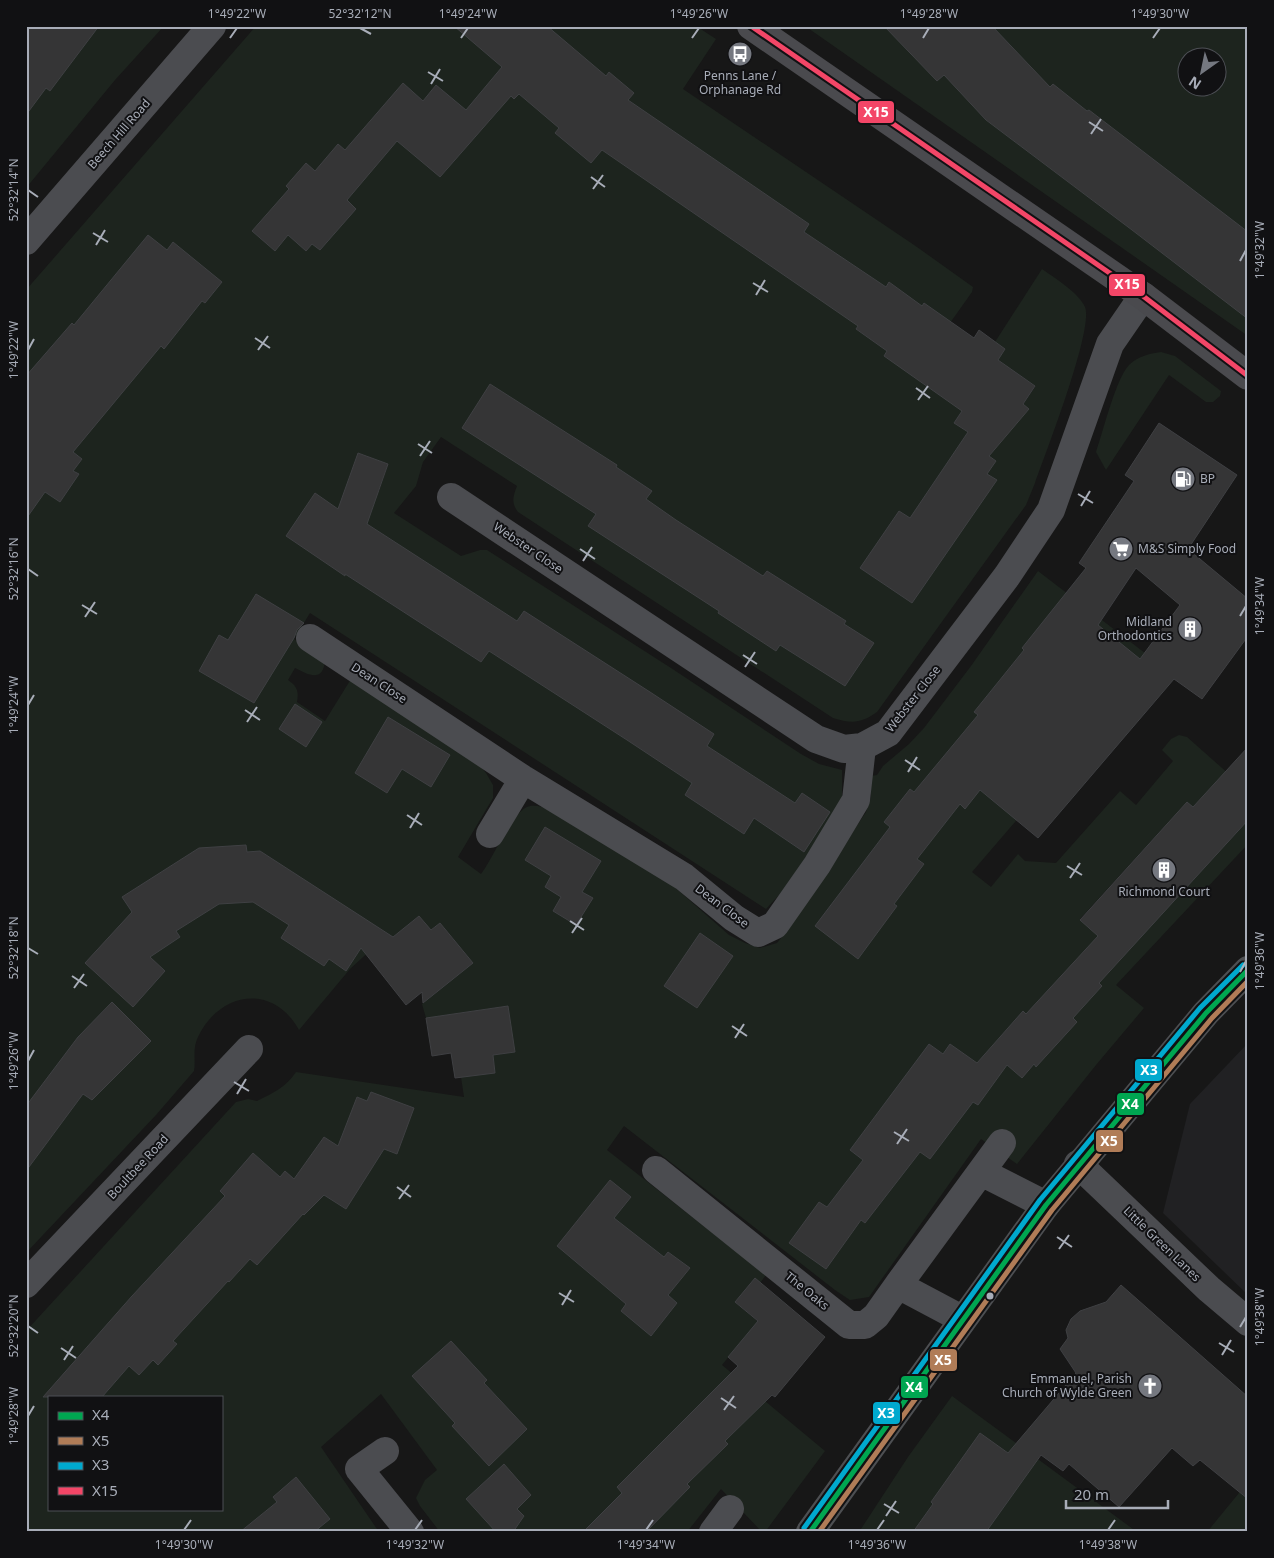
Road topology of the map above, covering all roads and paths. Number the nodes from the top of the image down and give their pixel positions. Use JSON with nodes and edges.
{"nodes":[{"id":1,"x":212,"y":26,"type":"edge"},
{"id":2,"x":751,"y":26,"type":"edge"},
{"id":3,"x":26,"y":241,"type":"edge"},
{"id":4,"x":1143,"y":296,"type":"junction"},
{"id":5,"x":1248,"y":376,"type":"edge"},
{"id":6,"x":451,"y":497,"type":"dead end"},
{"id":7,"x":310,"y":638,"type":"dead end"},
{"id":8,"x":862,"y":747,"type":"junction"},
{"id":9,"x":523,"y":778,"type":"junction"},
{"id":10,"x":490,"y":834,"type":"dead end"},
{"id":11,"x":1248,"y":970,"type":"edge"},
{"id":12,"x":249,"y":1049,"type":"dead end"},
{"id":13,"x":1002,"y":1143,"type":"dead end"},
{"id":14,"x":1078,"y":1164,"type":"junction"},
{"id":15,"x":656,"y":1170,"type":"dead end"},
{"id":16,"x":981,"y":1172,"type":"junction"},
{"id":17,"x":1046,"y":1205,"type":"junction"},
{"id":18,"x":26,"y":1284,"type":"edge"},
{"id":19,"x":898,"y":1286,"type":"junction"},
{"id":20,"x":962,"y":1320,"type":"junction"},
{"id":21,"x":1248,"y":1322,"type":"edge"},
{"id":22,"x":385,"y":1451,"type":"dead end"},
{"id":23,"x":730,"y":1509,"type":"dead end"},
{"id":24,"x":410,"y":1532,"type":"edge"},
{"id":25,"x":713,"y":1532,"type":"edge"},
{"id":26,"x":810,"y":1532,"type":"edge"}],
"edges":[{"from":1,"to":3,"type":"street","name":"Beech Hill Road"},
{"from":2,"to":4,"type":"main road"},
{"from":4,"to":5,"type":"main road"},
{"from":4,"to":8,"type":"street","name":"Webster Close"},
{"from":6,"to":8,"type":"street","name":"Webster Close"},
{"from":7,"to":9,"type":"street","name":"Dean Close"},
{"from":8,"to":9,"type":"street","name":"Dean Close"},
{"from":9,"to":10,"type":"street"},
{"from":11,"to":14,"type":"main road"},
{"from":12,"to":18,"type":"street","name":"Boultbee Road"},
{"from":13,"to":16,"type":"street"},
{"from":14,"to":17,"type":"main road"},
{"from":14,"to":21,"type":"street","name":"Little Green Lanes"},
{"from":15,"to":19,"type":"street","name":"The Oaks"},
{"from":16,"to":17,"type":"street"},
{"from":16,"to":19,"type":"street"},
{"from":17,"to":20,"type":"main road"},
{"from":19,"to":20,"type":"street"},
{"from":20,"to":26,"type":"main road"},
{"from":22,"to":24,"type":"street"},
{"from":23,"to":25,"type":"street"}]}
